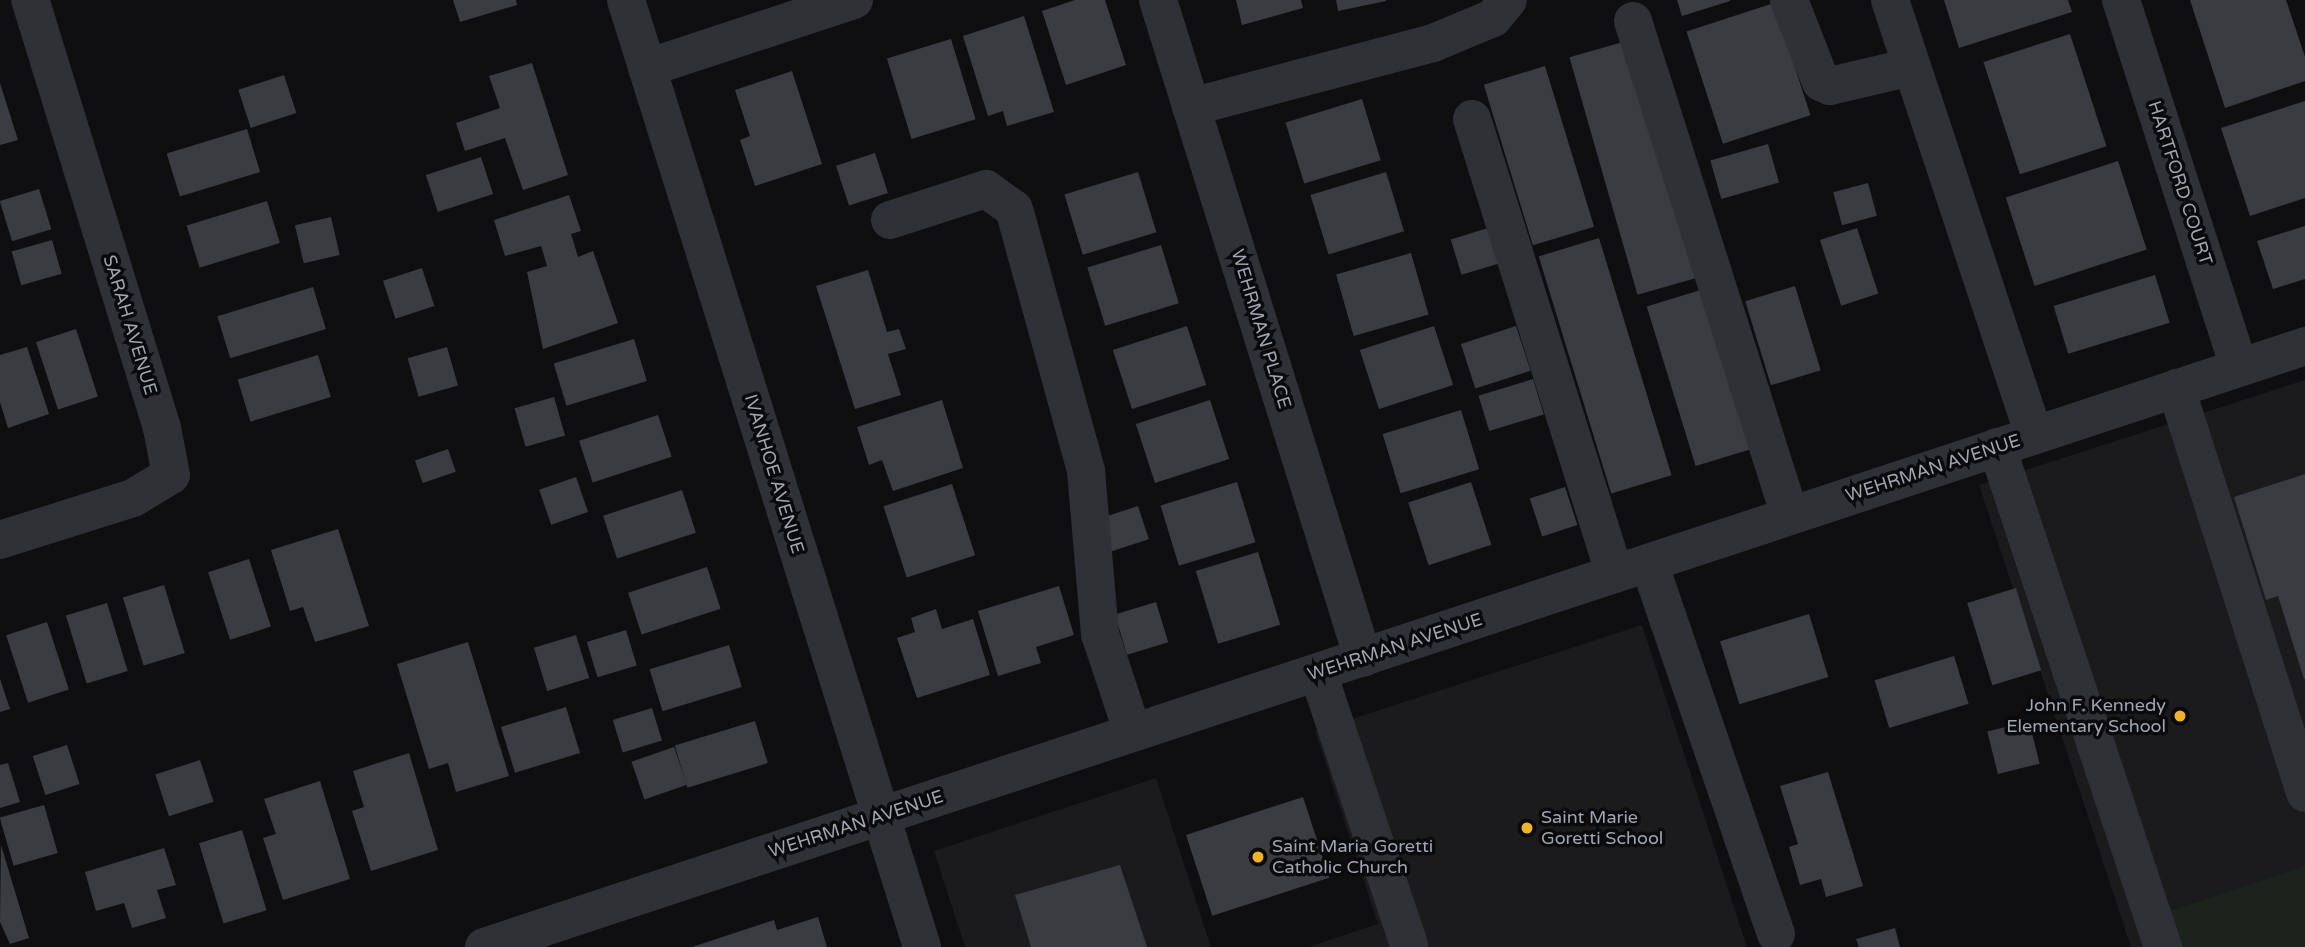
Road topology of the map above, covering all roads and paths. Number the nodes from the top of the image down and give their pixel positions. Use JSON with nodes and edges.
{"nodes":[{"id":1,"x":30,"y":0,"type":"edge"},
{"id":2,"x":626,"y":0,"type":"edge"},
{"id":3,"x":854,"y":0,"type":"edge"},
{"id":4,"x":1158,"y":0,"type":"edge"},
{"id":5,"x":1508,"y":0,"type":"edge"},
{"id":6,"x":1789,"y":0,"type":"edge"},
{"id":7,"x":1889,"y":0,"type":"edge"},
{"id":8,"x":2120,"y":0,"type":"edge"},
{"id":9,"x":1633,"y":21,"type":"dead end"},
{"id":10,"x":1910,"y":67,"type":"junction"},
{"id":11,"x":647,"y":68,"type":"junction"},
{"id":12,"x":1191,"y":107,"type":"junction"},
{"id":13,"x":1472,"y":119,"type":"dead end"},
{"id":14,"x":890,"y":220,"type":"dead end"},
{"id":15,"x":2305,"y":346,"type":"edge"},
{"id":16,"x":2239,"y":367,"type":"junction"},
{"id":17,"x":2176,"y":388,"type":"junction"},
{"id":18,"x":2034,"y":435,"type":"junction"},
{"id":19,"x":1997,"y":447,"type":"junction"},
{"id":20,"x":1790,"y":516,"type":"junction"},
{"id":21,"x":0,"y":540,"type":"edge"},
{"id":22,"x":1632,"y":568,"type":"junction"},
{"id":23,"x":1363,"y":658,"type":"junction"},
{"id":24,"x":1318,"y":673,"type":"junction"},
{"id":25,"x":1133,"y":733,"type":"junction"},
{"id":26,"x":2305,"y":793,"type":"edge"},
{"id":27,"x":881,"y":816,"type":"junction"},
{"id":28,"x":1776,"y":934,"type":"dead end"},
{"id":29,"x":1409,"y":945,"type":"dead end"},
{"id":30,"x":488,"y":946,"type":"edge"},
{"id":31,"x":922,"y":947,"type":"edge"},
{"id":32,"x":2163,"y":947,"type":"edge"}],
"edges":[{"from":1,"to":21,"type":"street","name":"SARAH AVENUE"},
{"from":2,"to":11,"type":"street","name":"IVANHOE AVENUE"},
{"from":3,"to":11,"type":"street"},
{"from":4,"to":12,"type":"street","name":"WEHRMAN PLACE"},
{"from":5,"to":12,"type":"street"},
{"from":6,"to":10,"type":"street"},
{"from":7,"to":10,"type":"street"},
{"from":8,"to":16,"type":"street","name":"HARTFORD COURT"},
{"from":9,"to":20,"type":"street"},
{"from":10,"to":18,"type":"street"},
{"from":11,"to":27,"type":"street","name":"IVANHOE AVENUE"},
{"from":12,"to":23,"type":"street","name":"WEHRMAN PLACE"},
{"from":13,"to":22,"type":"street"},
{"from":14,"to":25,"type":"street"},
{"from":15,"to":16,"type":"street","name":"WEHRMAN AVENUE"},
{"from":16,"to":17,"type":"street","name":"WEHRMAN AVENUE"},
{"from":17,"to":18,"type":"street","name":"WEHRMAN AVENUE"},
{"from":17,"to":26,"type":"street"},
{"from":18,"to":19,"type":"street","name":"WEHRMAN AVENUE"},
{"from":19,"to":20,"type":"street","name":"WEHRMAN AVENUE"},
{"from":19,"to":32,"type":"street"},
{"from":20,"to":22,"type":"street","name":"WEHRMAN AVENUE"},
{"from":22,"to":23,"type":"street","name":"WEHRMAN AVENUE"},
{"from":22,"to":28,"type":"street"},
{"from":23,"to":24,"type":"street","name":"WEHRMAN AVENUE"},
{"from":24,"to":25,"type":"street","name":"WEHRMAN AVENUE"},
{"from":24,"to":29,"type":"street"},
{"from":25,"to":27,"type":"street","name":"WEHRMAN AVENUE"},
{"from":27,"to":30,"type":"street","name":"WEHRMAN AVENUE"},
{"from":27,"to":31,"type":"street","name":"IVANHOE AVENUE"}]}
